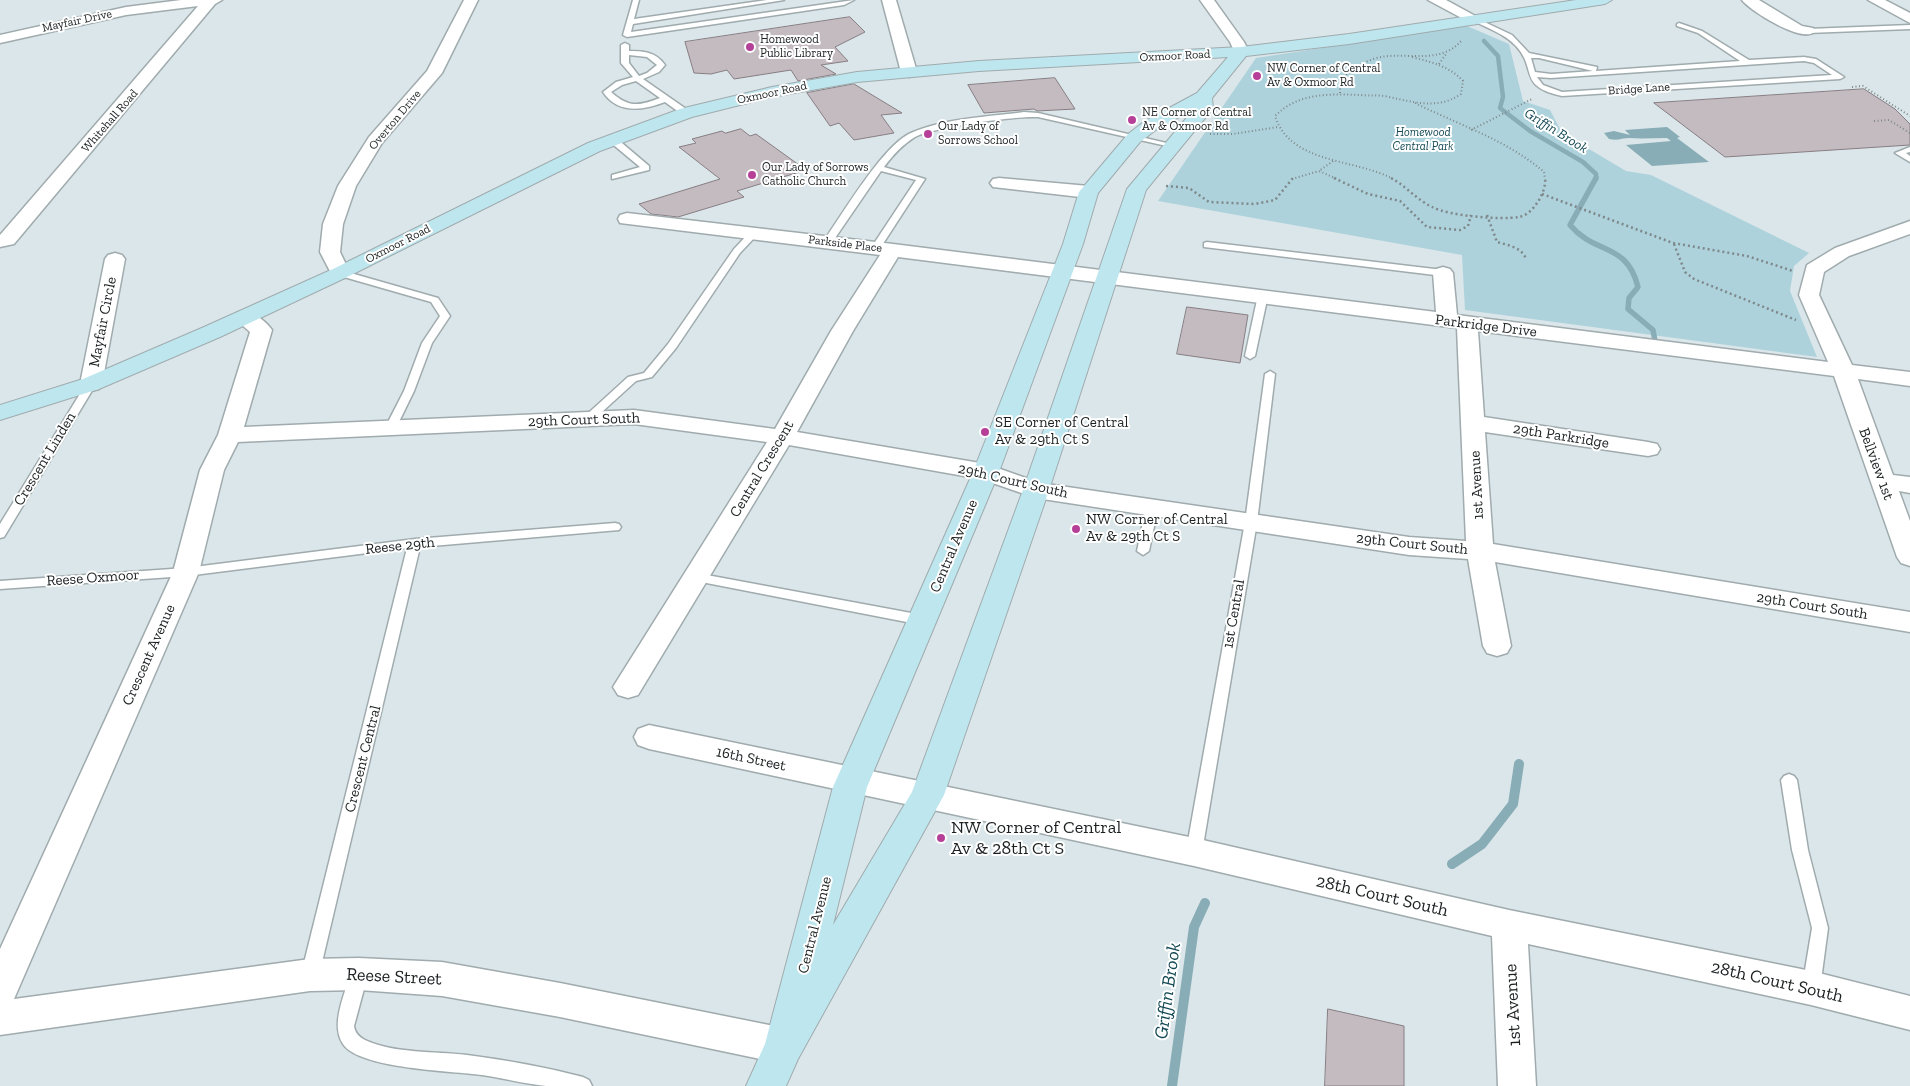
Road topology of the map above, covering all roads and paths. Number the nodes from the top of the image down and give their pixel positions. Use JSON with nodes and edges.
{"nodes":[{"id":1,"x":212,"y":0,"type":"edge"},
{"id":2,"x":471,"y":0,"type":"edge"},
{"id":3,"x":636,"y":0,"type":"edge"},
{"id":4,"x":781,"y":0,"type":"edge"},
{"id":5,"x":851,"y":0,"type":"edge"},
{"id":6,"x":889,"y":0,"type":"edge"},
{"id":7,"x":1207,"y":0,"type":"edge"},
{"id":8,"x":1436,"y":0,"type":"edge"},
{"id":9,"x":1605,"y":0,"type":"edge"},
{"id":10,"x":1749,"y":0,"type":"edge"},
{"id":11,"x":1875,"y":0,"type":"edge"},
{"id":12,"x":696,"y":13,"type":"junction"},
{"id":13,"x":1474,"y":19,"type":"junction"},
{"id":14,"x":1910,"y":19,"type":"edge"},
{"id":15,"x":630,"y":22,"type":"junction"},
{"id":16,"x":705,"y":24,"type":"junction"},
{"id":17,"x":1679,"y":25,"type":"dead end"},
{"id":18,"x":1910,"y":27,"type":"edge"},
{"id":19,"x":1808,"y":31,"type":"joint"},
{"id":20,"x":1466,"y":34,"type":"dead end"},
{"id":21,"x":627,"y":36,"type":"junction"},
{"id":22,"x":0,"y":38,"type":"edge"},
{"id":23,"x":1241,"y":52,"type":"junction"},
{"id":24,"x":624,"y":53,"type":"junction"},
{"id":25,"x":1447,"y":54,"type":"junction"},
{"id":26,"x":1525,"y":55,"type":"junction"},
{"id":27,"x":1150,"y":57,"type":"junction"},
{"id":28,"x":1412,"y":57,"type":"junction"},
{"id":29,"x":1748,"y":63,"type":"junction"},
{"id":30,"x":1439,"y":64,"type":"junction"},
{"id":31,"x":909,"y":72,"type":"junction"},
{"id":32,"x":1598,"y":72,"type":"junction"},
{"id":33,"x":1532,"y":74,"type":"junction"},
{"id":34,"x":638,"y":79,"type":"junction"},
{"id":35,"x":1205,"y":80,"type":"junction"},
{"id":36,"x":1340,"y":93,"type":"junction"},
{"id":37,"x":666,"y":99,"type":"junction"},
{"id":38,"x":1415,"y":102,"type":"junction"},
{"id":39,"x":1443,"y":104,"type":"junction"},
{"id":40,"x":1519,"y":106,"type":"dead end"},
{"id":41,"x":686,"y":113,"type":"junction"},
{"id":42,"x":1436,"y":114,"type":"junction"},
{"id":43,"x":1874,"y":121,"type":"dead end"},
{"id":44,"x":1278,"y":127,"type":"junction"},
{"id":45,"x":1471,"y":130,"type":"junction"},
{"id":46,"x":1910,"y":133,"type":"edge"},
{"id":47,"x":1210,"y":134,"type":"dead end"},
{"id":48,"x":1134,"y":138,"type":"junction"},
{"id":49,"x":614,"y":140,"type":"junction"},
{"id":50,"x":1171,"y":145,"type":"junction"},
{"id":51,"x":1910,"y":149,"type":"edge"},
{"id":52,"x":1910,"y":159,"type":"edge"},
{"id":53,"x":1333,"y":160,"type":"junction"},
{"id":54,"x":879,"y":168,"type":"junction"},
{"id":55,"x":1319,"y":172,"type":"junction"},
{"id":56,"x":615,"y":178,"type":"dead end"},
{"id":57,"x":999,"y":183,"type":"dead end"},
{"id":58,"x":1158,"y":184,"type":"dead end"},
{"id":59,"x":1089,"y":192,"type":"junction"},
{"id":60,"x":1542,"y":194,"type":"junction"},
{"id":61,"x":1471,"y":214,"type":"junction"},
{"id":62,"x":1487,"y":215,"type":"junction"},
{"id":63,"x":626,"y":219,"type":"dead end"},
{"id":64,"x":1910,"y":227,"type":"edge"},
{"id":65,"x":753,"y":234,"type":"junction"},
{"id":66,"x":4,"y":240,"type":"edge"},
{"id":67,"x":828,"y":242,"type":"junction"},
{"id":68,"x":1673,"y":243,"type":"junction"},
{"id":69,"x":1207,"y":245,"type":"dead end"},
{"id":70,"x":885,"y":249,"type":"junction"},
{"id":71,"x":1526,"y":258,"type":"dead end"},
{"id":72,"x":115,"y":259,"type":"dead end"},
{"id":73,"x":1062,"y":271,"type":"junction"},
{"id":74,"x":340,"y":273,"type":"junction"},
{"id":75,"x":1443,"y":274,"type":"joint"},
{"id":76,"x":1107,"y":276,"type":"junction"},
{"id":77,"x":1813,"y":276,"type":"junction"},
{"id":78,"x":1263,"y":295,"type":"junction"},
{"id":79,"x":244,"y":316,"type":"junction"},
{"id":80,"x":1457,"y":322,"type":"junction"},
{"id":81,"x":1823,"y":326,"type":"junction"},
{"id":82,"x":1250,"y":356,"type":"dead end"},
{"id":83,"x":1843,"y":370,"type":"junction"},
{"id":84,"x":1270,"y":374,"type":"dead end"},
{"id":85,"x":1910,"y":379,"type":"edge"},
{"id":86,"x":91,"y":384,"type":"junction"},
{"id":87,"x":0,"y":413,"type":"edge"},
{"id":88,"x":588,"y":419,"type":"junction"},
{"id":89,"x":1474,"y":423,"type":"junction"},
{"id":90,"x":391,"y":428,"type":"junction"},
{"id":91,"x":230,"y":435,"type":"junction"},
{"id":92,"x":782,"y":437,"type":"junction"},
{"id":93,"x":1648,"y":449,"type":"dead end"},
{"id":94,"x":986,"y":472,"type":"junction"},
{"id":95,"x":1882,"y":481,"type":"junction"},
{"id":96,"x":1910,"y":485,"type":"edge"},
{"id":97,"x":1036,"y":490,"type":"junction"},
{"id":98,"x":1152,"y":507,"type":"junction"},
{"id":99,"x":1251,"y":522,"type":"junction"},
{"id":100,"x":615,"y":527,"type":"dead end"},
{"id":101,"x":0,"y":534,"type":"edge"},
{"id":102,"x":415,"y":543,"type":"junction"},
{"id":103,"x":1143,"y":551,"type":"dead end"},
{"id":104,"x":1480,"y":551,"type":"junction"},
{"id":105,"x":1910,"y":557,"type":"edge"},
{"id":106,"x":186,"y":572,"type":"junction"},
{"id":107,"x":696,"y":577,"type":"junction"},
{"id":108,"x":0,"y":585,"type":"edge"},
{"id":109,"x":922,"y":620,"type":"junction"},
{"id":110,"x":1910,"y":622,"type":"edge"},
{"id":111,"x":1497,"y":646,"type":"dead end"},
{"id":112,"x":628,"y":687,"type":"dead end"},
{"id":113,"x":649,"y":737,"type":"dead end"},
{"id":114,"x":1789,"y":780,"type":"dead end"},
{"id":115,"x":852,"y":782,"type":"junction"},
{"id":116,"x":927,"y":795,"type":"junction"},
{"id":117,"x":1194,"y":852,"type":"junction"},
{"id":118,"x":1509,"y":925,"type":"junction"},
{"id":119,"x":310,"y":974,"type":"junction"},
{"id":120,"x":359,"y":974,"type":"junction"},
{"id":121,"x":1811,"y":988,"type":"junction"},
{"id":122,"x":0,"y":989,"type":"edge"},
{"id":123,"x":1910,"y":1013,"type":"edge"},
{"id":124,"x":0,"y":1018,"type":"edge"},
{"id":125,"x":784,"y":1046,"type":"junction"},
{"id":126,"x":583,"y":1086,"type":"edge"},
{"id":127,"x":766,"y":1086,"type":"edge"},
{"id":128,"x":1517,"y":1086,"type":"edge"}],
"edges":[{"from":1,"to":22,"type":"street","name":"Mayfair Drive"},
{"from":1,"to":66,"type":"street","name":"Whitehall Road"},
{"from":2,"to":74,"type":"street","name":"Overton Drive"},
{"from":3,"to":15,"type":"lane"},
{"from":4,"to":12,"type":"lane"},
{"from":5,"to":16,"type":"lane"},
{"from":6,"to":31,"type":"street"},
{"from":7,"to":23,"type":"street"},
{"from":8,"to":13,"type":"street"},
{"from":9,"to":13,"type":"main road","name":"Oxmoor Road"},
{"from":10,"to":19,"type":"street"},
{"from":11,"to":14,"type":"street"},
{"from":12,"to":15,"type":"lane"},
{"from":12,"to":16,"type":"lane"},
{"from":13,"to":23,"type":"main road","name":"Oxmoor Road"},
{"from":13,"to":26,"type":"lane","name":"Bridge Lane"},
{"from":15,"to":21,"type":"lane"},
{"from":16,"to":21,"type":"lane"},
{"from":17,"to":29,"type":"lane"},
{"from":18,"to":19,"type":"lane"},
{"from":20,"to":25,"type":"path"},
{"from":21,"to":24,"type":"lane"},
{"from":23,"to":27,"type":"main road","name":"Oxmoor Road"},
{"from":23,"to":35,"type":"main road","name":"Central Avenue"},
{"from":24,"to":34,"type":"lane"},
{"from":24,"to":34,"type":"lane"},
{"from":25,"to":28,"type":"path"},
{"from":25,"to":30,"type":"path"},
{"from":26,"to":32,"type":"lane"},
{"from":26,"to":33,"type":"lane","name":"Bridge Lane"},
{"from":27,"to":31,"type":"main road","name":"Oxmoor Road"},
{"from":27,"to":35,"type":"main road"},
{"from":28,"to":30,"type":"path"},
{"from":28,"to":36,"type":"path"},
{"from":29,"to":32,"type":"lane"},
{"from":29,"to":33,"type":"lane","name":"Bridge Lane"},
{"from":30,"to":39,"type":"path"},
{"from":31,"to":41,"type":"main road","name":"Oxmoor Road"},
{"from":32,"to":33,"type":"lane"},
{"from":34,"to":37,"type":"lane"},
{"from":34,"to":37,"type":"lane"},
{"from":35,"to":48,"type":"main road","name":"Central Avenue"},
{"from":35,"to":50,"type":"main road","name":"Central Avenue"},
{"from":36,"to":38,"type":"path"},
{"from":36,"to":44,"type":"path"},
{"from":37,"to":41,"type":"lane"},
{"from":38,"to":39,"type":"path"},
{"from":38,"to":42,"type":"path"},
{"from":39,"to":42,"type":"path"},
{"from":40,"to":45,"type":"path"},
{"from":41,"to":49,"type":"main road","name":"Oxmoor Road"},
{"from":42,"to":45,"type":"path"},
{"from":43,"to":46,"type":"path"},
{"from":44,"to":47,"type":"path"},
{"from":44,"to":53,"type":"path"},
{"from":45,"to":60,"type":"path"},
{"from":48,"to":50,"type":"lane"},
{"from":48,"to":54,"type":"lane"},
{"from":48,"to":59,"type":"main road","name":"Central Avenue"},
{"from":49,"to":56,"type":"lane"},
{"from":49,"to":74,"type":"main road","name":"Oxmoor Road"},
{"from":50,"to":76,"type":"main road","name":"Central Avenue"},
{"from":51,"to":52,"type":"lane"},
{"from":53,"to":55,"type":"path"},
{"from":53,"to":61,"type":"path"},
{"from":54,"to":67,"type":"lane"},
{"from":54,"to":70,"type":"lane"},
{"from":55,"to":58,"type":"path"},
{"from":55,"to":61,"type":"path"},
{"from":57,"to":59,"type":"street"},
{"from":59,"to":73,"type":"main road","name":"Central Avenue"},
{"from":60,"to":62,"type":"path"},
{"from":60,"to":68,"type":"path"},
{"from":61,"to":62,"type":"path"},
{"from":62,"to":71,"type":"path"},
{"from":63,"to":65,"type":"street","name":"Parkside Place"},
{"from":64,"to":77,"type":"street"},
{"from":65,"to":67,"type":"street","name":"Parkside Place"},
{"from":65,"to":88,"type":"lane"},
{"from":67,"to":70,"type":"street","name":"Parkside Place"},
{"from":68,"to":77,"type":"path"},
{"from":68,"to":81,"type":"path"},
{"from":69,"to":75,"type":"lane"},
{"from":70,"to":73,"type":"street","name":"Parkside Place"},
{"from":70,"to":92,"type":"street","name":"Central Crescent"},
{"from":72,"to":86,"type":"street","name":"Mayfair Circle"},
{"from":73,"to":76,"type":"street","name":"Parkridge Drive"},
{"from":73,"to":94,"type":"main road","name":"Central Avenue"},
{"from":74,"to":79,"type":"main road","name":"Oxmoor Road"},
{"from":74,"to":90,"type":"lane"},
{"from":75,"to":80,"type":"street","name":"1st Avenue"},
{"from":76,"to":78,"type":"street","name":"Parkridge Drive"},
{"from":76,"to":97,"type":"main road","name":"Central Avenue"},
{"from":77,"to":81,"type":"street","name":"Bellview 1st"},
{"from":78,"to":80,"type":"street","name":"Parkridge Drive"},
{"from":78,"to":82,"type":"lane"},
{"from":79,"to":86,"type":"main road","name":"Oxmoor Road"},
{"from":79,"to":91,"type":"street","name":"Crescent Avenue"},
{"from":80,"to":83,"type":"street","name":"Parkridge Drive"},
{"from":80,"to":89,"type":"street","name":"1st Avenue"},
{"from":81,"to":83,"type":"street","name":"Bellview 1st"},
{"from":83,"to":85,"type":"street","name":"Parkridge Drive"},
{"from":83,"to":95,"type":"street","name":"Bellview 1st"},
{"from":84,"to":99,"type":"lane","name":"1st Central"},
{"from":86,"to":87,"type":"main road","name":"Oxmoor Road"},
{"from":86,"to":101,"type":"lane","name":"Crescent Linden"},
{"from":88,"to":90,"type":"street","name":"29th Court South"},
{"from":88,"to":92,"type":"street","name":"29th Court South"},
{"from":89,"to":93,"type":"street","name":"29th Parkridge"},
{"from":89,"to":104,"type":"street","name":"1st Avenue"},
{"from":90,"to":91,"type":"street","name":"29th Court South"},
{"from":91,"to":106,"type":"street","name":"Crescent Avenue"},
{"from":92,"to":94,"type":"street","name":"29th Court South"},
{"from":92,"to":107,"type":"street","name":"Central Crescent"},
{"from":94,"to":97,"type":"street","name":"29th Court South"},
{"from":94,"to":109,"type":"main road","name":"Central Avenue"},
{"from":95,"to":96,"type":"street"},
{"from":95,"to":105,"type":"street","name":"Bellview 1st"},
{"from":97,"to":98,"type":"street","name":"29th Court South"},
{"from":97,"to":116,"type":"main road","name":"Central Avenue"},
{"from":98,"to":99,"type":"street","name":"29th Court South"},
{"from":98,"to":103,"type":"lane"},
{"from":99,"to":104,"type":"street","name":"29th Court South"},
{"from":99,"to":117,"type":"lane","name":"1st Central"},
{"from":100,"to":102,"type":"lane","name":"Reese 29th"},
{"from":102,"to":106,"type":"lane","name":"Reese 29th"},
{"from":102,"to":119,"type":"lane","name":"Crescent Central"},
{"from":104,"to":110,"type":"street","name":"29th Court South"},
{"from":104,"to":111,"type":"street","name":"1st Avenue"},
{"from":106,"to":108,"type":"lane","name":"Reese Oxmoor"},
{"from":106,"to":122,"type":"street","name":"Crescent Avenue"},
{"from":107,"to":109,"type":"lane"},
{"from":107,"to":112,"type":"street","name":"Central Crescent"},
{"from":109,"to":115,"type":"main road","name":"Central Avenue"},
{"from":113,"to":115,"type":"street","name":"16th Street"},
{"from":114,"to":121,"type":"lane"},
{"from":115,"to":116,"type":"street","name":"28th Court South"},
{"from":115,"to":125,"type":"main road","name":"Central Avenue"},
{"from":116,"to":117,"type":"street","name":"28th Court South"},
{"from":116,"to":125,"type":"main road","name":"Central Avenue"},
{"from":117,"to":118,"type":"street","name":"28th Court South"},
{"from":118,"to":121,"type":"street","name":"28th Court South"},
{"from":118,"to":128,"type":"street","name":"1st Avenue"},
{"from":119,"to":120,"type":"street","name":"Reese Street"},
{"from":119,"to":124,"type":"street","name":"Reese Street"},
{"from":120,"to":125,"type":"street","name":"Reese Street"},
{"from":120,"to":126,"type":"lane"},
{"from":121,"to":123,"type":"street","name":"28th Court South"},
{"from":125,"to":127,"type":"main road","name":"Central Avenue"}]}
